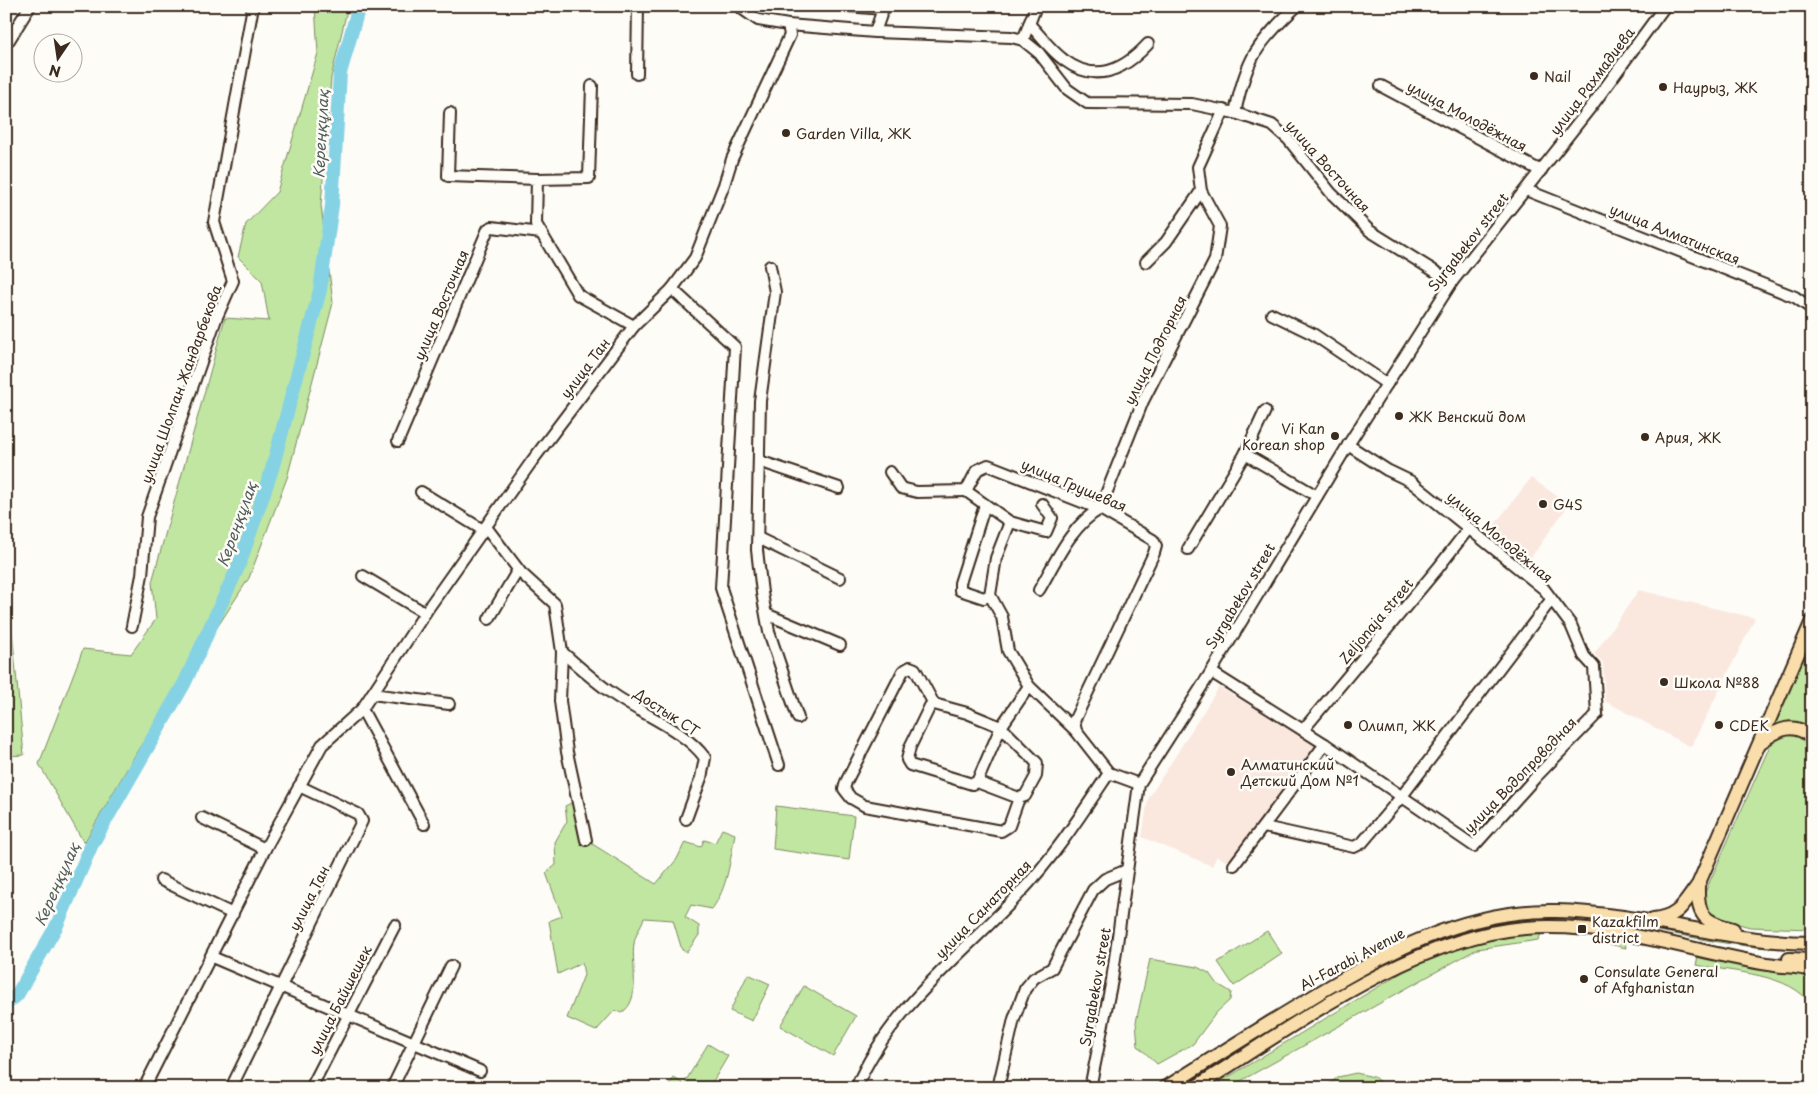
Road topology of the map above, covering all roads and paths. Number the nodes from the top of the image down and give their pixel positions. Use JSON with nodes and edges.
{"nodes":[{"id":1,"x":30,"y":6,"type":"edge"},
{"id":2,"x":253,"y":6,"type":"edge"},
{"id":3,"x":638,"y":6,"type":"edge"},
{"id":4,"x":738,"y":6,"type":"edge"},
{"id":5,"x":846,"y":6,"type":"edge"},
{"id":6,"x":1036,"y":6,"type":"edge"},
{"id":7,"x":1297,"y":6,"type":"edge"},
{"id":8,"x":1664,"y":6,"type":"edge"},
{"id":9,"x":883,"y":8,"type":"edge"},
{"id":10,"x":1029,"y":24,"type":"junction"},
{"id":11,"x":788,"y":25,"type":"junction"},
{"id":12,"x":875,"y":32,"type":"junction"},
{"id":13,"x":9,"y":40,"type":"dead end"},
{"id":14,"x":1023,"y":40,"type":"junction"},
{"id":15,"x":1148,"y":44,"type":"dead end"},
{"id":16,"x":637,"y":74,"type":"dead end"},
{"id":17,"x":592,"y":86,"type":"dead end"},
{"id":18,"x":1381,"y":86,"type":"dead end"},
{"id":19,"x":1224,"y":110,"type":"junction"},
{"id":20,"x":450,"y":113,"type":"dead end"},
{"id":21,"x":1235,"y":113,"type":"junction"},
{"id":22,"x":1541,"y":171,"type":"junction"},
{"id":23,"x":536,"y":179,"type":"junction"},
{"id":24,"x":1526,"y":190,"type":"junction"},
{"id":25,"x":1201,"y":191,"type":"junction"},
{"id":26,"x":541,"y":233,"type":"junction"},
{"id":27,"x":1146,"y":262,"type":"dead end"},
{"id":28,"x":770,"y":266,"type":"dead end"},
{"id":29,"x":1452,"y":282,"type":"junction"},
{"id":30,"x":672,"y":289,"type":"junction"},
{"id":31,"x":1812,"y":308,"type":"edge"},
{"id":32,"x":1272,"y":314,"type":"dead end"},
{"id":33,"x":634,"y":326,"type":"junction"},
{"id":34,"x":1387,"y":384,"type":"junction"},
{"id":35,"x":1265,"y":410,"type":"dead end"},
{"id":36,"x":398,"y":441,"type":"dead end"},
{"id":37,"x":1348,"y":445,"type":"junction"},
{"id":38,"x":1245,"y":454,"type":"junction"},
{"id":39,"x":759,"y":462,"type":"junction"},
{"id":40,"x":890,"y":472,"type":"dead end"},
{"id":41,"x":839,"y":488,"type":"dead end"},
{"id":42,"x":966,"y":491,"type":"junction"},
{"id":43,"x":421,"y":492,"type":"dead end"},
{"id":44,"x":1317,"y":496,"type":"junction"},
{"id":45,"x":1042,"y":504,"type":"dead end"},
{"id":46,"x":985,"y":505,"type":"junction"},
{"id":47,"x":1100,"y":509,"type":"junction"},
{"id":48,"x":1010,"y":522,"type":"junction"},
{"id":49,"x":484,"y":528,"type":"junction"},
{"id":50,"x":1469,"y":528,"type":"junction"},
{"id":51,"x":758,"y":538,"type":"junction"},
{"id":52,"x":1188,"y":549,"type":"dead end"},
{"id":53,"x":518,"y":570,"type":"junction"},
{"id":54,"x":363,"y":576,"type":"dead end"},
{"id":55,"x":840,"y":578,"type":"dead end"},
{"id":56,"x":1039,"y":590,"type":"dead end"},
{"id":57,"x":990,"y":595,"type":"junction"},
{"id":58,"x":1551,"y":600,"type":"junction"},
{"id":59,"x":425,"y":613,"type":"junction"},
{"id":60,"x":766,"y":614,"type":"junction"},
{"id":61,"x":489,"y":619,"type":"dead end"},
{"id":62,"x":1812,"y":621,"type":"edge"},
{"id":63,"x":132,"y":626,"type":"dead end"},
{"id":64,"x":1812,"y":633,"type":"edge"},
{"id":65,"x":840,"y":645,"type":"dead end"},
{"id":66,"x":562,"y":652,"type":"junction"},
{"id":67,"x":1211,"y":672,"type":"junction"},
{"id":68,"x":1029,"y":686,"type":"junction"},
{"id":69,"x":372,"y":694,"type":"junction"},
{"id":70,"x":1812,"y":694,"type":"edge"},
{"id":71,"x":448,"y":704,"type":"dead end"},
{"id":72,"x":934,"y":704,"type":"junction"},
{"id":73,"x":362,"y":709,"type":"junction"},
{"id":74,"x":1597,"y":714,"type":"joint"},
{"id":75,"x":798,"y":718,"type":"dead end"},
{"id":76,"x":1001,"y":727,"type":"junction"},
{"id":77,"x":1303,"y":730,"type":"junction"},
{"id":78,"x":1076,"y":731,"type":"junction"},
{"id":79,"x":1812,"y":738,"type":"edge"},
{"id":80,"x":1761,"y":742,"type":"junction"},
{"id":81,"x":1325,"y":744,"type":"junction"},
{"id":82,"x":779,"y":765,"type":"dead end"},
{"id":83,"x":1109,"y":773,"type":"junction"},
{"id":84,"x":977,"y":782,"type":"junction"},
{"id":85,"x":1140,"y":784,"type":"junction"},
{"id":86,"x":299,"y":786,"type":"junction"},
{"id":87,"x":1402,"y":796,"type":"junction"},
{"id":88,"x":1019,"y":798,"type":"junction"},
{"id":89,"x":202,"y":818,"type":"dead end"},
{"id":90,"x":686,"y":819,"type":"dead end"},
{"id":91,"x":424,"y":824,"type":"dead end"},
{"id":92,"x":1264,"y":826,"type":"junction"},
{"id":93,"x":586,"y":840,"type":"dead end"},
{"id":94,"x":265,"y":849,"type":"junction"},
{"id":95,"x":1234,"y":865,"type":"dead end"},
{"id":96,"x":1127,"y":870,"type":"junction"},
{"id":97,"x":161,"y":880,"type":"dead end"},
{"id":98,"x":1698,"y":885,"type":"junction"},
{"id":99,"x":233,"y":914,"type":"junction"},
{"id":100,"x":1641,"y":921,"type":"junction"},
{"id":101,"x":395,"y":925,"type":"dead end"},
{"id":102,"x":1812,"y":942,"type":"edge"},
{"id":103,"x":1672,"y":943,"type":"junction"},
{"id":104,"x":212,"y":957,"type":"junction"},
{"id":105,"x":1812,"y":960,"type":"edge"},
{"id":106,"x":451,"y":966,"type":"dead end"},
{"id":107,"x":1812,"y":972,"type":"edge"},
{"id":108,"x":280,"y":986,"type":"junction"},
{"id":109,"x":347,"y":1015,"type":"junction"},
{"id":110,"x":415,"y":1043,"type":"junction"},
{"id":111,"x":480,"y":1071,"type":"dead end"},
{"id":112,"x":144,"y":1088,"type":"edge"},
{"id":113,"x":230,"y":1088,"type":"edge"},
{"id":114,"x":311,"y":1088,"type":"edge"},
{"id":115,"x":392,"y":1088,"type":"edge"},
{"id":116,"x":856,"y":1088,"type":"edge"},
{"id":117,"x":998,"y":1088,"type":"edge"},
{"id":118,"x":1090,"y":1088,"type":"edge"},
{"id":119,"x":1165,"y":1088,"type":"edge"},
{"id":120,"x":1194,"y":1088,"type":"edge"}],
"edges":[{"from":1,"to":13,"type":"street"},
{"from":2,"to":63,"type":"street","name":"улица Шолпан Жандарбекова"},
{"from":3,"to":16,"type":"street"},
{"from":4,"to":11,"type":"street"},
{"from":5,"to":9,"type":"street"},
{"from":6,"to":10,"type":"street"},
{"from":7,"to":21,"type":"street"},
{"from":8,"to":22,"type":"street","name":"улица Рахмадиева"},
{"from":9,"to":12,"type":"street"},
{"from":10,"to":14,"type":"street"},
{"from":10,"to":15,"type":"street"},
{"from":11,"to":12,"type":"street"},
{"from":11,"to":30,"type":"street","name":"улица Тан"},
{"from":12,"to":14,"type":"street"},
{"from":14,"to":19,"type":"street","name":"улица Восточная"},
{"from":17,"to":23,"type":"street"},
{"from":18,"to":22,"type":"street","name":"улица Молодёжная"},
{"from":19,"to":21,"type":"street","name":"улица Восточная"},
{"from":19,"to":25,"type":"street","name":"улица Подгорная"},
{"from":20,"to":23,"type":"street"},
{"from":21,"to":29,"type":"street","name":"улица Восточная"},
{"from":22,"to":24,"type":"street","name":"Syrgabekov street"},
{"from":23,"to":26,"type":"street"},
{"from":24,"to":29,"type":"street","name":"Syrgabekov street"},
{"from":24,"to":31,"type":"street","name":"улица Алматинская"},
{"from":25,"to":27,"type":"street"},
{"from":25,"to":47,"type":"street","name":"улица Подгорная"},
{"from":26,"to":33,"type":"street"},
{"from":26,"to":36,"type":"street","name":"улица Восточная"},
{"from":28,"to":39,"type":"street"},
{"from":29,"to":34,"type":"street","name":"Syrgabekov street"},
{"from":30,"to":33,"type":"street","name":"улица Тан"},
{"from":30,"to":82,"type":"street"},
{"from":32,"to":34,"type":"street"},
{"from":33,"to":49,"type":"street","name":"улица Тан"},
{"from":34,"to":37,"type":"street","name":"Syrgabekov street"},
{"from":35,"to":38,"type":"street"},
{"from":37,"to":44,"type":"street","name":"Syrgabekov street"},
{"from":37,"to":50,"type":"street","name":"улица Молодёжная"},
{"from":38,"to":44,"type":"street"},
{"from":38,"to":52,"type":"street"},
{"from":39,"to":41,"type":"street"},
{"from":39,"to":51,"type":"street"},
{"from":40,"to":42,"type":"street"},
{"from":42,"to":46,"type":"street"},
{"from":42,"to":47,"type":"street","name":"улица Грушевая"},
{"from":43,"to":49,"type":"street"},
{"from":44,"to":67,"type":"street","name":"Syrgabekov street"},
{"from":45,"to":48,"type":"street"},
{"from":46,"to":48,"type":"street"},
{"from":46,"to":57,"type":"street"},
{"from":47,"to":56,"type":"street","name":"улица Подгорная"},
{"from":47,"to":78,"type":"street","name":"улица Грушевая"},
{"from":48,"to":57,"type":"street"},
{"from":49,"to":53,"type":"street"},
{"from":49,"to":59,"type":"street","name":"улица Тан"},
{"from":50,"to":58,"type":"street","name":"улица Молодёжная"},
{"from":50,"to":77,"type":"street","name":"Zeljonaja street"},
{"from":51,"to":55,"type":"street"},
{"from":51,"to":60,"type":"street"},
{"from":53,"to":61,"type":"street"},
{"from":53,"to":66,"type":"street"},
{"from":54,"to":59,"type":"street"},
{"from":57,"to":68,"type":"street"},
{"from":58,"to":74,"type":"street","name":"улица Молодёжная"},
{"from":58,"to":87,"type":"street"},
{"from":59,"to":69,"type":"street","name":"улица Тан"},
{"from":60,"to":65,"type":"street"},
{"from":60,"to":75,"type":"street"},
{"from":62,"to":80,"type":"main road"},
{"from":64,"to":70,"type":"street"},
{"from":66,"to":90,"type":"street","name":"Достык СТ"},
{"from":66,"to":93,"type":"street"},
{"from":67,"to":77,"type":"street","name":"улица Водопроводная"},
{"from":67,"to":85,"type":"street","name":"Syrgabekov street"},
{"from":68,"to":76,"type":"street"},
{"from":68,"to":78,"type":"street"},
{"from":69,"to":71,"type":"street"},
{"from":69,"to":73,"type":"street","name":"улица Тан"},
{"from":72,"to":76,"type":"street"},
{"from":72,"to":84,"type":"street"},
{"from":72,"to":88,"type":"street"},
{"from":73,"to":86,"type":"street","name":"улица Тан"},
{"from":73,"to":91,"type":"street"},
{"from":74,"to":87,"type":"street","name":"улица Водопроводная"},
{"from":76,"to":84,"type":"street"},
{"from":76,"to":88,"type":"street"},
{"from":77,"to":81,"type":"street","name":"улица Водопроводная"},
{"from":78,"to":83,"type":"street"},
{"from":79,"to":80,"type":"main road"},
{"from":80,"to":98,"type":"main road"},
{"from":81,"to":87,"type":"street","name":"улица Водопроводная"},
{"from":81,"to":92,"type":"street"},
{"from":83,"to":85,"type":"street"},
{"from":83,"to":116,"type":"street","name":"улица Санаторная"},
{"from":84,"to":88,"type":"street"},
{"from":85,"to":96,"type":"street","name":"Syrgabekov street"},
{"from":86,"to":94,"type":"street","name":"улица Тан"},
{"from":86,"to":108,"type":"street","name":"улица Тан"},
{"from":87,"to":92,"type":"street"},
{"from":89,"to":94,"type":"street"},
{"from":92,"to":95,"type":"street"},
{"from":94,"to":99,"type":"street","name":"улица Тан"},
{"from":96,"to":117,"type":"street"},
{"from":96,"to":118,"type":"street","name":"Syrgabekov street"},
{"from":97,"to":99,"type":"street"},
{"from":98,"to":100,"type":"main road"},
{"from":98,"to":102,"type":"main road"},
{"from":99,"to":104,"type":"street","name":"улица Тан"},
{"from":100,"to":102,"type":"main road","name":"Al-Farabi Avenue"},
{"from":100,"to":119,"type":"main road","name":"Al-Farabi Avenue"},
{"from":101,"to":109,"type":"street","name":"улица Байшешек"},
{"from":103,"to":105,"type":"main road","name":"Al-Farabi Avenue"},
{"from":103,"to":107,"type":"main road"},
{"from":103,"to":120,"type":"main road","name":"Al-Farabi Avenue"},
{"from":104,"to":108,"type":"street"},
{"from":104,"to":112,"type":"street","name":"улица Тан"},
{"from":106,"to":110,"type":"street"},
{"from":108,"to":109,"type":"street"},
{"from":108,"to":113,"type":"street","name":"улица Тан"},
{"from":109,"to":110,"type":"street"},
{"from":109,"to":114,"type":"street","name":"улица Байшешек"},
{"from":110,"to":111,"type":"street"},
{"from":110,"to":115,"type":"street"}]}
